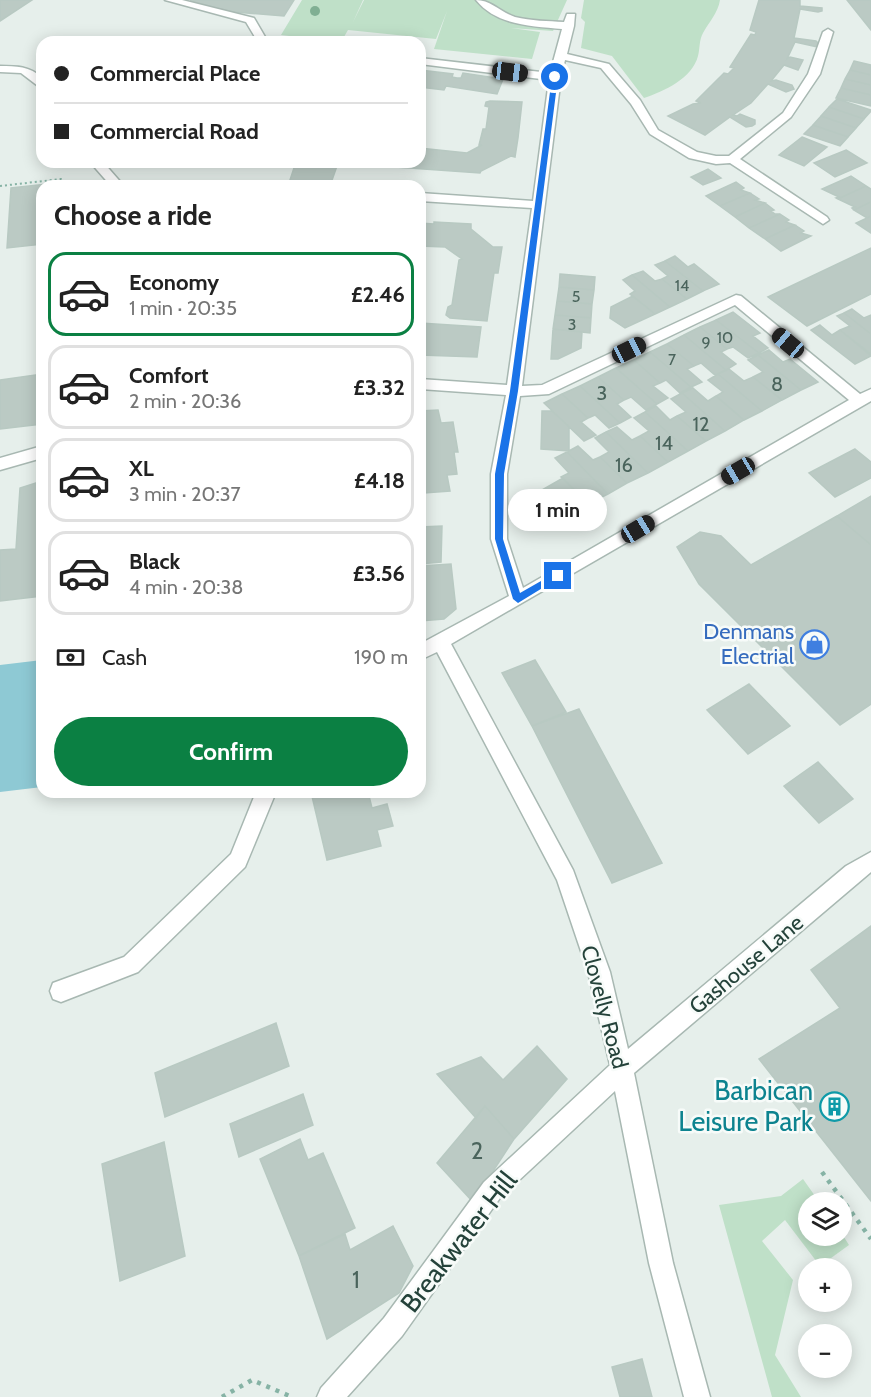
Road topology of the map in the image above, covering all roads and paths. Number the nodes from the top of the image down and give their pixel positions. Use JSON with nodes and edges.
{"nodes":[{"id":1,"x":170,"y":0,"type":"edge"},
{"id":2,"x":481,"y":0,"type":"edge"},
{"id":3,"x":828,"y":32,"type":"dead end"},
{"id":4,"x":260,"y":36,"type":"edge"},
{"id":5,"x":561,"y":56,"type":"junction"},
{"id":6,"x":426,"y":62,"type":"edge"},
{"id":7,"x":0,"y":69,"type":"edge"},
{"id":8,"x":555,"y":77,"type":"junction"},
{"id":9,"x":36,"y":78,"type":"edge"},
{"id":10,"x":732,"y":159,"type":"junction"},
{"id":11,"x":102,"y":168,"type":"edge"},
{"id":12,"x":112,"y":180,"type":"edge"},
{"id":13,"x":36,"y":182,"type":"edge"},
{"id":14,"x":0,"y":186,"type":"edge"},
{"id":15,"x":426,"y":197,"type":"edge"},
{"id":16,"x":538,"y":205,"type":"junction"},
{"id":17,"x":823,"y":220,"type":"dead end"},
{"id":18,"x":426,"y":385,"type":"edge"},
{"id":19,"x":466,"y":388,"type":"junction"},
{"id":20,"x":426,"y":391,"type":"edge"},
{"id":21,"x":514,"y":391,"type":"junction"},
{"id":22,"x":866,"y":398,"type":"edge"},
{"id":23,"x":36,"y":454,"type":"edge"},
{"id":24,"x":0,"y":464,"type":"edge"},
{"id":25,"x":518,"y":599,"type":"junction"},
{"id":26,"x":441,"y":642,"type":"junction"},
{"id":27,"x":426,"y":650,"type":"edge"},
{"id":28,"x":264,"y":798,"type":"edge"},
{"id":29,"x":871,"y":861,"type":"edge"},
{"id":30,"x":61,"y":991,"type":"dead end"},
{"id":31,"x":622,"y":1069,"type":"junction"},
{"id":32,"x":822,"y":1172,"type":"dead end"},
{"id":33,"x":871,"y":1239,"type":"edge"},
{"id":34,"x":222,"y":1397,"type":"edge"},
{"id":35,"x":292,"y":1397,"type":"edge"},
{"id":36,"x":330,"y":1397,"type":"edge"},
{"id":37,"x":697,"y":1397,"type":"edge"}],
"edges":[{"from":1,"to":4,"type":"street"},
{"from":2,"to":5,"type":"street"},
{"from":3,"to":10,"type":"street"},
{"from":5,"to":8,"type":"street"},
{"from":5,"to":10,"type":"street"},
{"from":6,"to":8,"type":"street"},
{"from":7,"to":9,"type":"street"},
{"from":8,"to":16,"type":"street"},
{"from":10,"to":17,"type":"street"},
{"from":11,"to":12,"type":"street"},
{"from":13,"to":14,"type":"path"},
{"from":15,"to":16,"type":"street"},
{"from":16,"to":21,"type":"street"},
{"from":18,"to":19,"type":"street"},
{"from":19,"to":20,"type":"street"},
{"from":19,"to":21,"type":"street"},
{"from":21,"to":22,"type":"street"},
{"from":21,"to":25,"type":"street"},
{"from":22,"to":25,"type":"street"},
{"from":23,"to":24,"type":"street"},
{"from":25,"to":26,"type":"street"},
{"from":26,"to":27,"type":"street"},
{"from":26,"to":31,"type":"street","name":"Clovelly Road"},
{"from":28,"to":30,"type":"street"},
{"from":29,"to":31,"type":"street","name":"Gashouse Lane"},
{"from":31,"to":36,"type":"street","name":"Breakwater Hill"},
{"from":31,"to":37,"type":"street","name":"Clovelly Road"},
{"from":32,"to":33,"type":"path"},
{"from":34,"to":35,"type":"path"}]}
